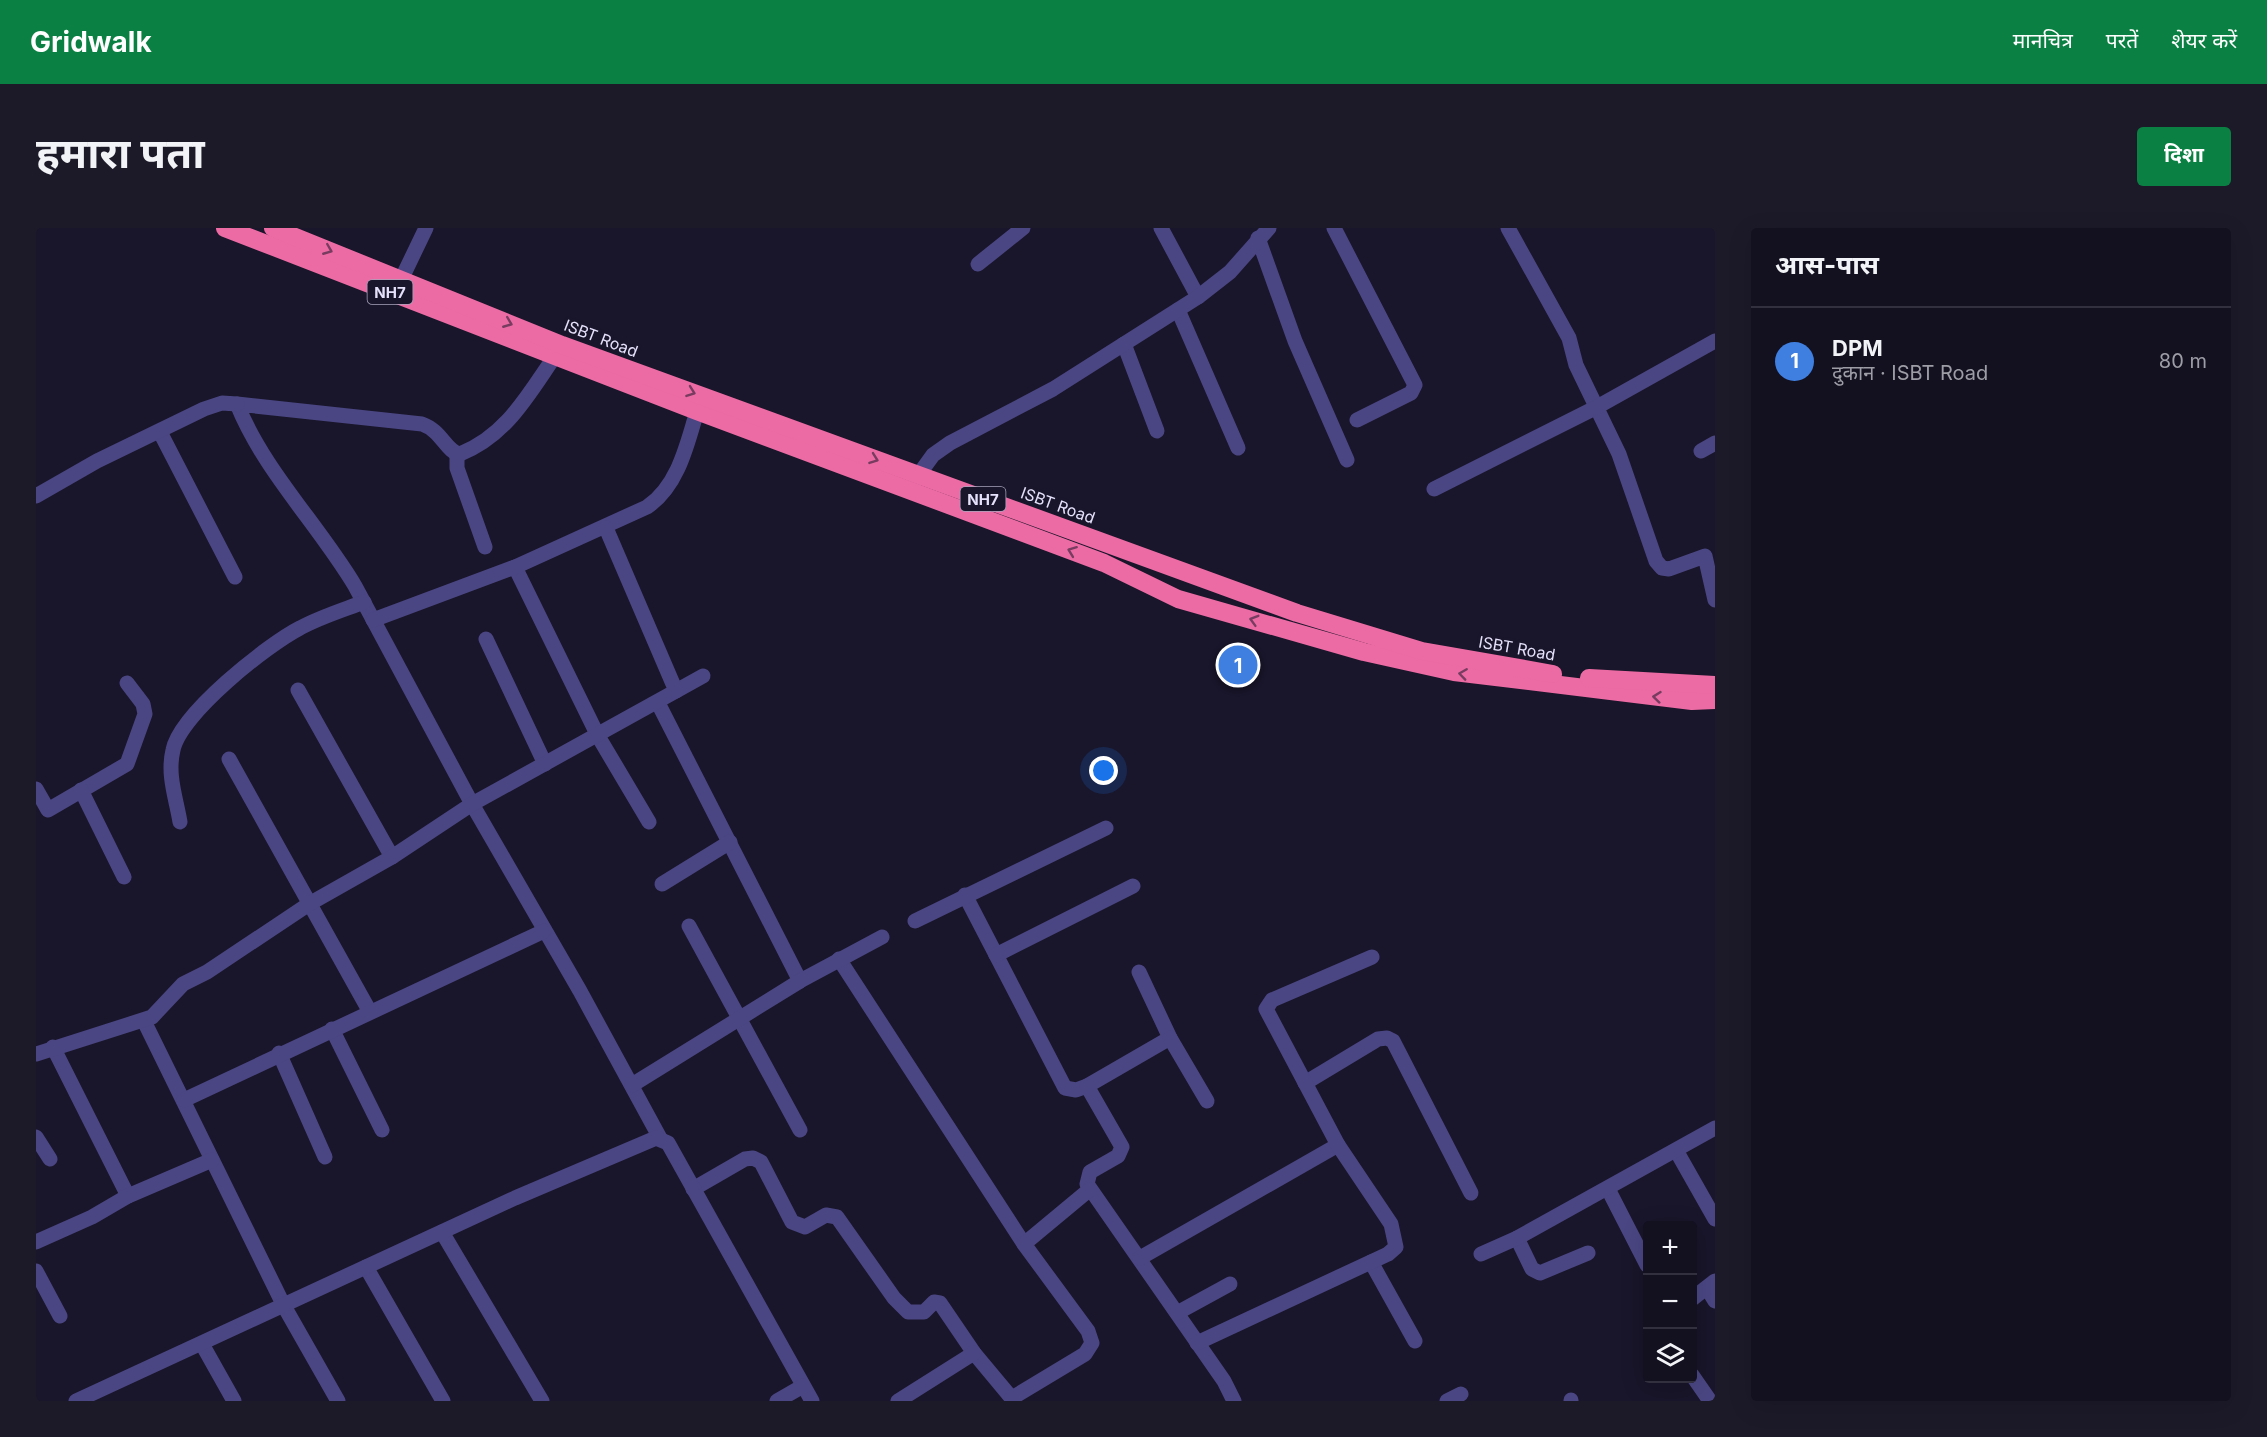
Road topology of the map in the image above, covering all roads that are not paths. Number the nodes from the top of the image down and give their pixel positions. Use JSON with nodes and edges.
{"nodes":[{"id":1,"x":225,"y":228,"type":"edge"},
{"id":2,"x":273,"y":228,"type":"edge"},
{"id":3,"x":426,"y":228,"type":"edge"},
{"id":4,"x":1023,"y":228,"type":"edge"},
{"id":5,"x":1161,"y":228,"type":"edge"},
{"id":6,"x":1334,"y":228,"type":"edge"},
{"id":7,"x":1508,"y":228,"type":"edge"},
{"id":8,"x":1264,"y":233,"type":"edge"},
{"id":9,"x":978,"y":264,"type":"dead end"},
{"id":10,"x":401,"y":280,"type":"junction"},
{"id":11,"x":1198,"y":297,"type":"junction"},
{"id":12,"x":1178,"y":310,"type":"junction"},
{"id":13,"x":1715,"y":341,"type":"edge"},
{"id":14,"x":1124,"y":344,"type":"junction"},
{"id":15,"x":555,"y":356,"type":"junction"},
{"id":16,"x":618,"y":373,"type":"junction"},
{"id":17,"x":237,"y":404,"type":"junction"},
{"id":18,"x":1597,"y":407,"type":"junction"},
{"id":19,"x":697,"y":411,"type":"junction"},
{"id":20,"x":1358,"y":420,"type":"dead end"},
{"id":21,"x":1157,"y":431,"type":"dead end"},
{"id":22,"x":160,"y":432,"type":"junction"},
{"id":23,"x":1715,"y":443,"type":"edge"},
{"id":24,"x":1238,"y":448,"type":"dead end"},
{"id":25,"x":1701,"y":451,"type":"dead end"},
{"id":26,"x":457,"y":454,"type":"junction"},
{"id":27,"x":1347,"y":460,"type":"dead end"},
{"id":28,"x":914,"y":482,"type":"junction"},
{"id":29,"x":1434,"y":489,"type":"dead end"},
{"id":30,"x":36,"y":496,"type":"edge"},
{"id":31,"x":606,"y":528,"type":"junction"},
{"id":32,"x":485,"y":547,"type":"dead end"},
{"id":33,"x":1710,"y":553,"type":"edge"},
{"id":34,"x":515,"y":567,"type":"junction"},
{"id":35,"x":236,"y":577,"type":"dead end"},
{"id":36,"x":1715,"y":600,"type":"edge"},
{"id":37,"x":364,"y":602,"type":"junction"},
{"id":38,"x":1297,"y":613,"type":"junction"},
{"id":39,"x":373,"y":620,"type":"junction"},
{"id":40,"x":1290,"y":631,"type":"junction"},
{"id":41,"x":486,"y":639,"type":"dead end"},
{"id":42,"x":704,"y":676,"type":"dead end"},
{"id":43,"x":127,"y":683,"type":"dead end"},
{"id":44,"x":1715,"y":685,"type":"edge"},
{"id":45,"x":298,"y":690,"type":"dead end"},
{"id":46,"x":676,"y":692,"type":"junction"},
{"id":47,"x":1715,"y":700,"type":"edge"},
{"id":48,"x":658,"y":703,"type":"junction"},
{"id":49,"x":598,"y":736,"type":"junction"},
{"id":50,"x":229,"y":759,"type":"dead end"},
{"id":51,"x":545,"y":764,"type":"junction"},
{"id":52,"x":36,"y":789,"type":"edge"},
{"id":53,"x":81,"y":790,"type":"junction"},
{"id":54,"x":471,"y":804,"type":"junction"},
{"id":55,"x":42,"y":814,"type":"edge"},
{"id":56,"x":180,"y":822,"type":"dead end"},
{"id":57,"x":649,"y":822,"type":"dead end"},
{"id":58,"x":1106,"y":828,"type":"dead end"},
{"id":59,"x":730,"y":842,"type":"junction"},
{"id":60,"x":392,"y":857,"type":"junction"},
{"id":61,"x":124,"y":877,"type":"dead end"},
{"id":62,"x":662,"y":884,"type":"dead end"},
{"id":63,"x":1133,"y":886,"type":"dead end"},
{"id":64,"x":965,"y":895,"type":"junction"},
{"id":65,"x":309,"y":904,"type":"junction"},
{"id":66,"x":915,"y":921,"type":"dead end"},
{"id":67,"x":689,"y":926,"type":"dead end"},
{"id":68,"x":544,"y":931,"type":"junction"},
{"id":69,"x":882,"y":938,"type":"dead end"},
{"id":70,"x":996,"y":955,"type":"junction"},
{"id":71,"x":1372,"y":957,"type":"dead end"},
{"id":72,"x":839,"y":959,"type":"junction"},
{"id":73,"x":1139,"y":972,"type":"dead end"},
{"id":74,"x":800,"y":981,"type":"junction"},
{"id":75,"x":370,"y":1012,"type":"junction"},
{"id":76,"x":741,"y":1018,"type":"junction"},
{"id":77,"x":144,"y":1021,"type":"junction"},
{"id":78,"x":332,"y":1029,"type":"junction"},
{"id":79,"x":1170,"y":1038,"type":"junction"},
{"id":80,"x":53,"y":1047,"type":"junction"},
{"id":81,"x":279,"y":1053,"type":"junction"},
{"id":82,"x":36,"y":1054,"type":"edge"},
{"id":83,"x":1305,"y":1083,"type":"junction"},
{"id":84,"x":632,"y":1085,"type":"junction"},
{"id":85,"x":1087,"y":1086,"type":"junction"},
{"id":86,"x":184,"y":1100,"type":"junction"},
{"id":87,"x":1207,"y":1101,"type":"dead end"},
{"id":88,"x":1715,"y":1128,"type":"edge"},
{"id":89,"x":382,"y":1130,"type":"dead end"},
{"id":90,"x":800,"y":1130,"type":"dead end"},
{"id":91,"x":36,"y":1137,"type":"edge"},
{"id":92,"x":660,"y":1138,"type":"junction"},
{"id":93,"x":1338,"y":1145,"type":"junction"},
{"id":94,"x":1677,"y":1152,"type":"junction"},
{"id":95,"x":325,"y":1158,"type":"dead end"},
{"id":96,"x":50,"y":1160,"type":"dead end"},
{"id":97,"x":212,"y":1160,"type":"junction"},
{"id":98,"x":693,"y":1189,"type":"junction"},
{"id":99,"x":1608,"y":1189,"type":"junction"},
{"id":100,"x":1089,"y":1190,"type":"junction"},
{"id":101,"x":1471,"y":1193,"type":"dead end"},
{"id":102,"x":128,"y":1196,"type":"junction"},
{"id":103,"x":1713,"y":1209,"type":"edge"},
{"id":104,"x":442,"y":1232,"type":"junction"},
{"id":105,"x":1517,"y":1238,"type":"junction"},
{"id":106,"x":36,"y":1242,"type":"edge"},
{"id":107,"x":1024,"y":1244,"type":"junction"},
{"id":108,"x":1588,"y":1253,"type":"dead end"},
{"id":109,"x":1481,"y":1254,"type":"dead end"},
{"id":110,"x":1643,"y":1257,"type":"edge"},
{"id":111,"x":1140,"y":1258,"type":"junction"},
{"id":112,"x":1371,"y":1262,"type":"junction"},
{"id":113,"x":366,"y":1267,"type":"junction"},
{"id":114,"x":36,"y":1271,"type":"edge"},
{"id":115,"x":1230,"y":1284,"type":"dead end"},
{"id":116,"x":1712,"y":1290,"type":"edge"},
{"id":117,"x":1697,"y":1297,"type":"edge"},
{"id":118,"x":284,"y":1306,"type":"junction"},
{"id":119,"x":1177,"y":1313,"type":"junction"},
{"id":120,"x":60,"y":1316,"type":"dead end"},
{"id":121,"x":1415,"y":1341,"type":"dead end"},
{"id":122,"x":202,"y":1344,"type":"junction"},
{"id":123,"x":1197,"y":1344,"type":"junction"},
{"id":124,"x":974,"y":1353,"type":"junction"},
{"id":125,"x":1697,"y":1382,"type":"edge"},
{"id":126,"x":803,"y":1386,"type":"junction"},
{"id":127,"x":1013,"y":1400,"type":"edge"},
{"id":128,"x":76,"y":1401,"type":"edge"},
{"id":129,"x":234,"y":1401,"type":"edge"},
{"id":130,"x":338,"y":1401,"type":"edge"},
{"id":131,"x":442,"y":1401,"type":"edge"},
{"id":132,"x":542,"y":1401,"type":"edge"},
{"id":133,"x":777,"y":1401,"type":"edge"},
{"id":134,"x":812,"y":1401,"type":"edge"},
{"id":135,"x":898,"y":1401,"type":"edge"},
{"id":136,"x":1234,"y":1401,"type":"edge"},
{"id":137,"x":1710,"y":1401,"type":"edge"}],
"edges":[{"from":1,"to":15,"type":"highway","number":"NH7"},
{"from":2,"to":10,"type":"highway","name":"ISBT Road","number":"NH7","one_way":true},
{"from":3,"to":10,"type":"street"},
{"from":4,"to":9,"type":"street"},
{"from":5,"to":11,"type":"street"},
{"from":6,"to":20,"type":"street"},
{"from":7,"to":18,"type":"street"},
{"from":8,"to":11,"type":"street"},
{"from":8,"to":27,"type":"street"},
{"from":10,"to":16,"type":"highway","name":"ISBT Road","number":"NH7","one_way":true},
{"from":11,"to":12,"type":"street"},
{"from":12,"to":14,"type":"street"},
{"from":12,"to":24,"type":"street"},
{"from":13,"to":18,"type":"street"},
{"from":14,"to":21,"type":"street"},
{"from":14,"to":28,"type":"street"},
{"from":15,"to":16,"type":"highway","number":"NH7"},
{"from":15,"to":26,"type":"street"},
{"from":16,"to":19,"type":"highway","number":"NH7"},
{"from":16,"to":28,"type":"highway","name":"ISBT Road","number":"NH7","one_way":true},
{"from":17,"to":22,"type":"street"},
{"from":17,"to":26,"type":"street"},
{"from":17,"to":37,"type":"street"},
{"from":18,"to":29,"type":"street"},
{"from":18,"to":33,"type":"street"},
{"from":19,"to":28,"type":"highway","number":"NH7"},
{"from":19,"to":31,"type":"street"},
{"from":22,"to":30,"type":"street"},
{"from":22,"to":35,"type":"street"},
{"from":23,"to":25,"type":"street"},
{"from":26,"to":32,"type":"street"},
{"from":28,"to":38,"type":"highway","name":"ISBT Road","number":"NH7"},
{"from":40,"to":28,"type":"highway","number":"NH7","one_way":true},
{"from":31,"to":34,"type":"street"},
{"from":31,"to":46,"type":"street"},
{"from":33,"to":36,"type":"street"},
{"from":34,"to":39,"type":"street"},
{"from":34,"to":49,"type":"street"},
{"from":37,"to":39,"type":"street"},
{"from":37,"to":56,"type":"street"},
{"from":38,"to":40,"type":"highway"},
{"from":38,"to":44,"type":"highway","name":"ISBT Road","number":"NH7"},
{"from":39,"to":54,"type":"street"},
{"from":47,"to":40,"type":"highway","number":"NH7","one_way":true},
{"from":41,"to":51,"type":"street"},
{"from":42,"to":46,"type":"street"},
{"from":43,"to":53,"type":"street"},
{"from":45,"to":60,"type":"street"},
{"from":46,"to":48,"type":"street"},
{"from":48,"to":49,"type":"street"},
{"from":48,"to":59,"type":"street"},
{"from":49,"to":51,"type":"street"},
{"from":49,"to":57,"type":"street"},
{"from":50,"to":65,"type":"street"},
{"from":51,"to":54,"type":"street"},
{"from":52,"to":55,"type":"street"},
{"from":53,"to":55,"type":"street"},
{"from":53,"to":61,"type":"street"},
{"from":54,"to":60,"type":"street"},
{"from":54,"to":68,"type":"street"},
{"from":58,"to":64,"type":"street"},
{"from":59,"to":62,"type":"street"},
{"from":59,"to":74,"type":"street"},
{"from":60,"to":65,"type":"street"},
{"from":63,"to":70,"type":"street"},
{"from":64,"to":66,"type":"street"},
{"from":64,"to":70,"type":"street"},
{"from":65,"to":75,"type":"street"},
{"from":65,"to":77,"type":"street"},
{"from":67,"to":76,"type":"street"},
{"from":68,"to":75,"type":"street"},
{"from":68,"to":84,"type":"street"},
{"from":69,"to":72,"type":"street"},
{"from":70,"to":85,"type":"street"},
{"from":71,"to":83,"type":"street"},
{"from":72,"to":74,"type":"street"},
{"from":72,"to":107,"type":"street"},
{"from":73,"to":79,"type":"street"},
{"from":74,"to":76,"type":"street"},
{"from":75,"to":78,"type":"street"},
{"from":76,"to":84,"type":"street"},
{"from":76,"to":90,"type":"street"},
{"from":77,"to":80,"type":"street"},
{"from":77,"to":86,"type":"street"},
{"from":78,"to":81,"type":"street"},
{"from":78,"to":89,"type":"street"},
{"from":79,"to":85,"type":"street"},
{"from":79,"to":87,"type":"street"},
{"from":80,"to":82,"type":"street"},
{"from":80,"to":102,"type":"street"},
{"from":81,"to":86,"type":"street"},
{"from":81,"to":95,"type":"street"},
{"from":83,"to":93,"type":"street"},
{"from":83,"to":101,"type":"street"},
{"from":84,"to":92,"type":"street"},
{"from":85,"to":100,"type":"street"},
{"from":86,"to":97,"type":"street"},
{"from":88,"to":94,"type":"street"},
{"from":91,"to":96,"type":"street"},
{"from":92,"to":98,"type":"street"},
{"from":92,"to":104,"type":"street"},
{"from":93,"to":111,"type":"street"},
{"from":93,"to":112,"type":"street"},
{"from":94,"to":99,"type":"street"},
{"from":94,"to":103,"type":"street"},
{"from":97,"to":102,"type":"street"},
{"from":97,"to":118,"type":"street"},
{"from":98,"to":124,"type":"street"},
{"from":98,"to":126,"type":"street"},
{"from":99,"to":105,"type":"street"},
{"from":99,"to":110,"type":"street"},
{"from":100,"to":107,"type":"street"},
{"from":100,"to":111,"type":"street"},
{"from":102,"to":106,"type":"street"},
{"from":104,"to":113,"type":"street"},
{"from":104,"to":132,"type":"street"},
{"from":105,"to":108,"type":"street"},
{"from":105,"to":109,"type":"street"},
{"from":107,"to":127,"type":"street"},
{"from":111,"to":119,"type":"street"},
{"from":112,"to":121,"type":"street"},
{"from":112,"to":123,"type":"street"},
{"from":113,"to":118,"type":"street"},
{"from":113,"to":131,"type":"street"},
{"from":114,"to":120,"type":"street"},
{"from":115,"to":119,"type":"street"},
{"from":116,"to":117,"type":"street"},
{"from":118,"to":122,"type":"street"},
{"from":118,"to":130,"type":"street"},
{"from":119,"to":123,"type":"street"},
{"from":122,"to":128,"type":"street"},
{"from":122,"to":129,"type":"street"},
{"from":123,"to":136,"type":"street"},
{"from":124,"to":127,"type":"street"},
{"from":124,"to":135,"type":"street"},
{"from":125,"to":137,"type":"street"},
{"from":126,"to":133,"type":"street"},
{"from":126,"to":134,"type":"street"}]}
